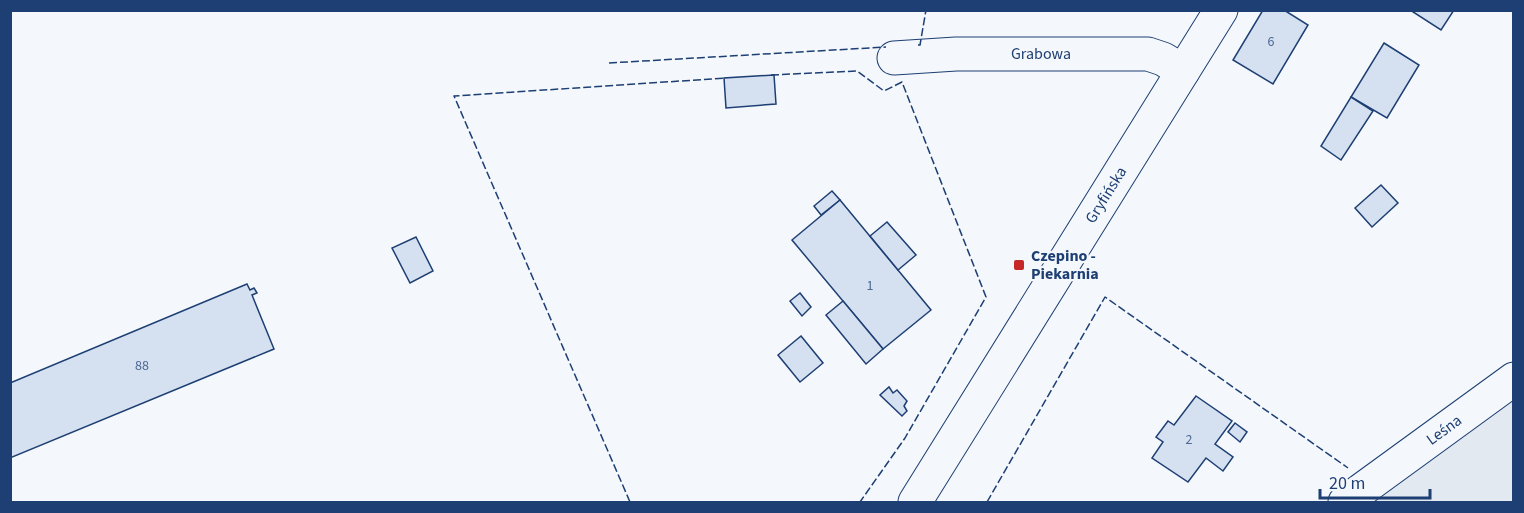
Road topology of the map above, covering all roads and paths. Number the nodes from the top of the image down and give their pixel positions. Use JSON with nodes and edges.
{"nodes":[{"id":1,"x":1221,"y":10,"type":"edge"},
{"id":2,"x":894,"y":58,"type":"dead end"},
{"id":3,"x":1183,"y":71,"type":"junction"},
{"id":4,"x":1514,"y":379,"type":"edge"},
{"id":5,"x":915,"y":502,"type":"edge"},
{"id":6,"x":1344,"y":502,"type":"edge"}],
"edges":[{"from":1,"to":3,"type":"main road","name":"Gryfińska"},
{"from":2,"to":3,"type":"main road","name":"Grabowa"},
{"from":3,"to":5,"type":"main road","name":"Gryfińska"},
{"from":4,"to":6,"type":"main road","name":"Leśna"}]}
